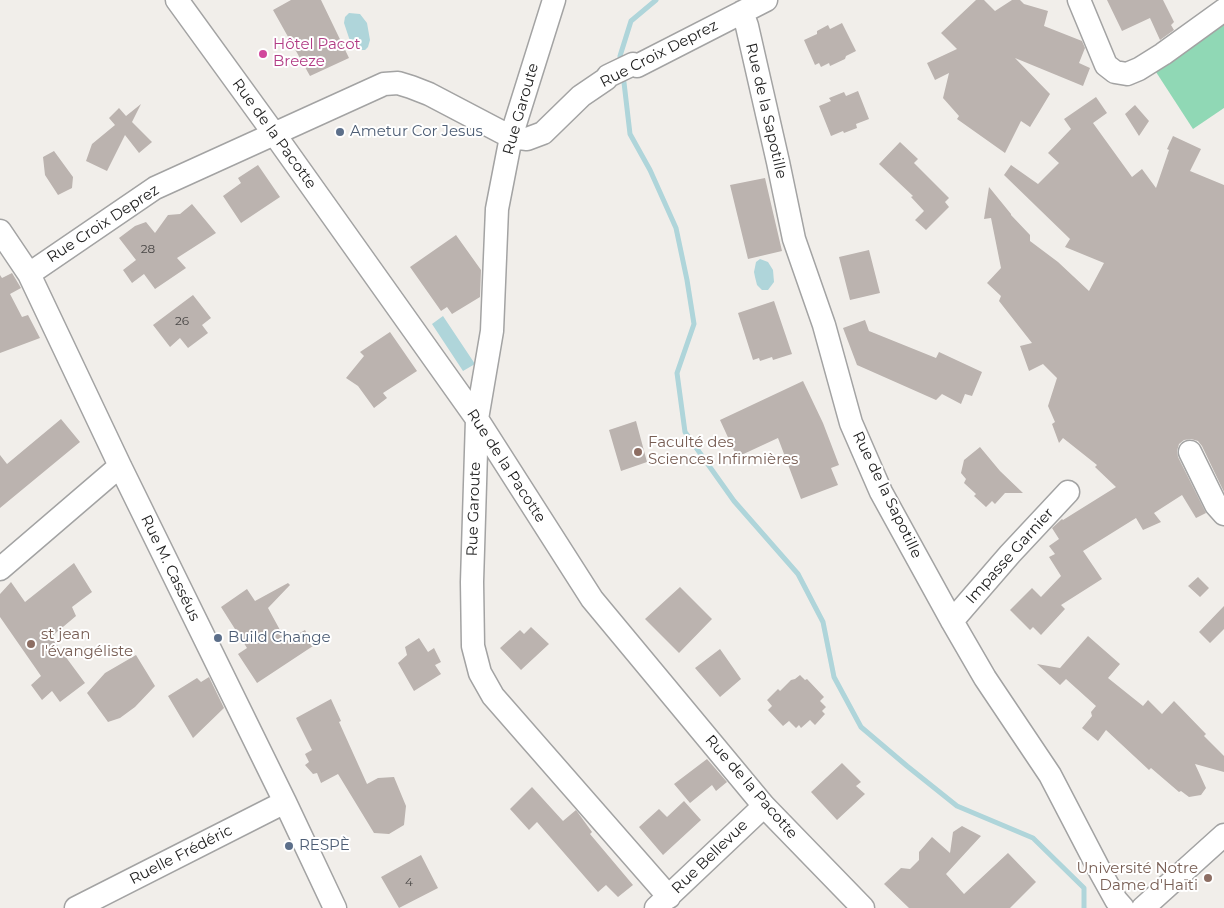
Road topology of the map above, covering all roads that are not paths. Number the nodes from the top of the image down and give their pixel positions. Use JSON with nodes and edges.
{"nodes":[{"id":1,"x":177,"y":0,"type":"edge"},
{"id":2,"x":554,"y":0,"type":"edge"},
{"id":3,"x":766,"y":0,"type":"edge"},
{"id":4,"x":1079,"y":0,"type":"edge"},
{"id":5,"x":1224,"y":10,"type":"edge"},
{"id":6,"x":742,"y":12,"type":"junction"},
{"id":7,"x":275,"y":135,"type":"junction"},
{"id":8,"x":511,"y":137,"type":"junction"},
{"id":9,"x":1,"y":235,"type":"edge"},
{"id":10,"x":29,"y":274,"type":"junction"},
{"id":11,"x":476,"y":419,"type":"junction"},
{"id":12,"x":1190,"y":452,"type":"dead end"},
{"id":13,"x":120,"y":466,"type":"junction"},
{"id":14,"x":1068,"y":492,"type":"dead end"},
{"id":15,"x":1224,"y":514,"type":"edge"},
{"id":16,"x":0,"y":569,"type":"edge"},
{"id":17,"x":952,"y":621,"type":"junction"},
{"id":18,"x":285,"y":802,"type":"junction"},
{"id":19,"x":764,"y":806,"type":"junction"},
{"id":20,"x":1224,"y":836,"type":"edge"},
{"id":21,"x":663,"y":902,"type":"edge"},
{"id":22,"x":76,"y":908,"type":"edge"},
{"id":23,"x":335,"y":908,"type":"edge"},
{"id":24,"x":863,"y":908,"type":"edge"},
{"id":25,"x":1124,"y":908,"type":"edge"},
{"id":26,"x":1143,"y":908,"type":"edge"}],
"edges":[{"from":1,"to":7,"type":"street","name":"Rue de la Pacotte"},
{"from":2,"to":8,"type":"street","name":"Rue Garoute"},
{"from":3,"to":6,"type":"street","name":"Rue Croix Deprez"},
{"from":4,"to":5,"type":"street"},
{"from":6,"to":8,"type":"street","name":"Rue Croix Deprez"},
{"from":6,"to":17,"type":"street","name":"Rue de la Sapotille"},
{"from":7,"to":8,"type":"street","name":"Rue Croix Deprez"},
{"from":7,"to":10,"type":"street","name":"Rue Croix Deprez"},
{"from":7,"to":11,"type":"street","name":"Rue de la Pacotte"},
{"from":8,"to":11,"type":"street","name":"Rue Garoute"},
{"from":9,"to":10,"type":"street","name":"Rue M. Casséus"},
{"from":10,"to":13,"type":"street","name":"Rue M. Casséus"},
{"from":11,"to":19,"type":"street","name":"Rue de la Pacotte"},
{"from":11,"to":21,"type":"street","name":"Rue Garoute"},
{"from":12,"to":15,"type":"street"},
{"from":13,"to":16,"type":"street"},
{"from":13,"to":18,"type":"street","name":"Rue M. Casséus"},
{"from":14,"to":17,"type":"street","name":"Impasse Garnier"},
{"from":17,"to":25,"type":"street","name":"Rue de la Sapotille"},
{"from":18,"to":22,"type":"street","name":"Ruelle Frédéric"},
{"from":18,"to":23,"type":"street","name":"Rue M. Casséus"},
{"from":19,"to":21,"type":"street","name":"Rue Bellevue"},
{"from":19,"to":24,"type":"street","name":"Rue de la Pacotte"},
{"from":20,"to":26,"type":"street"}]}
